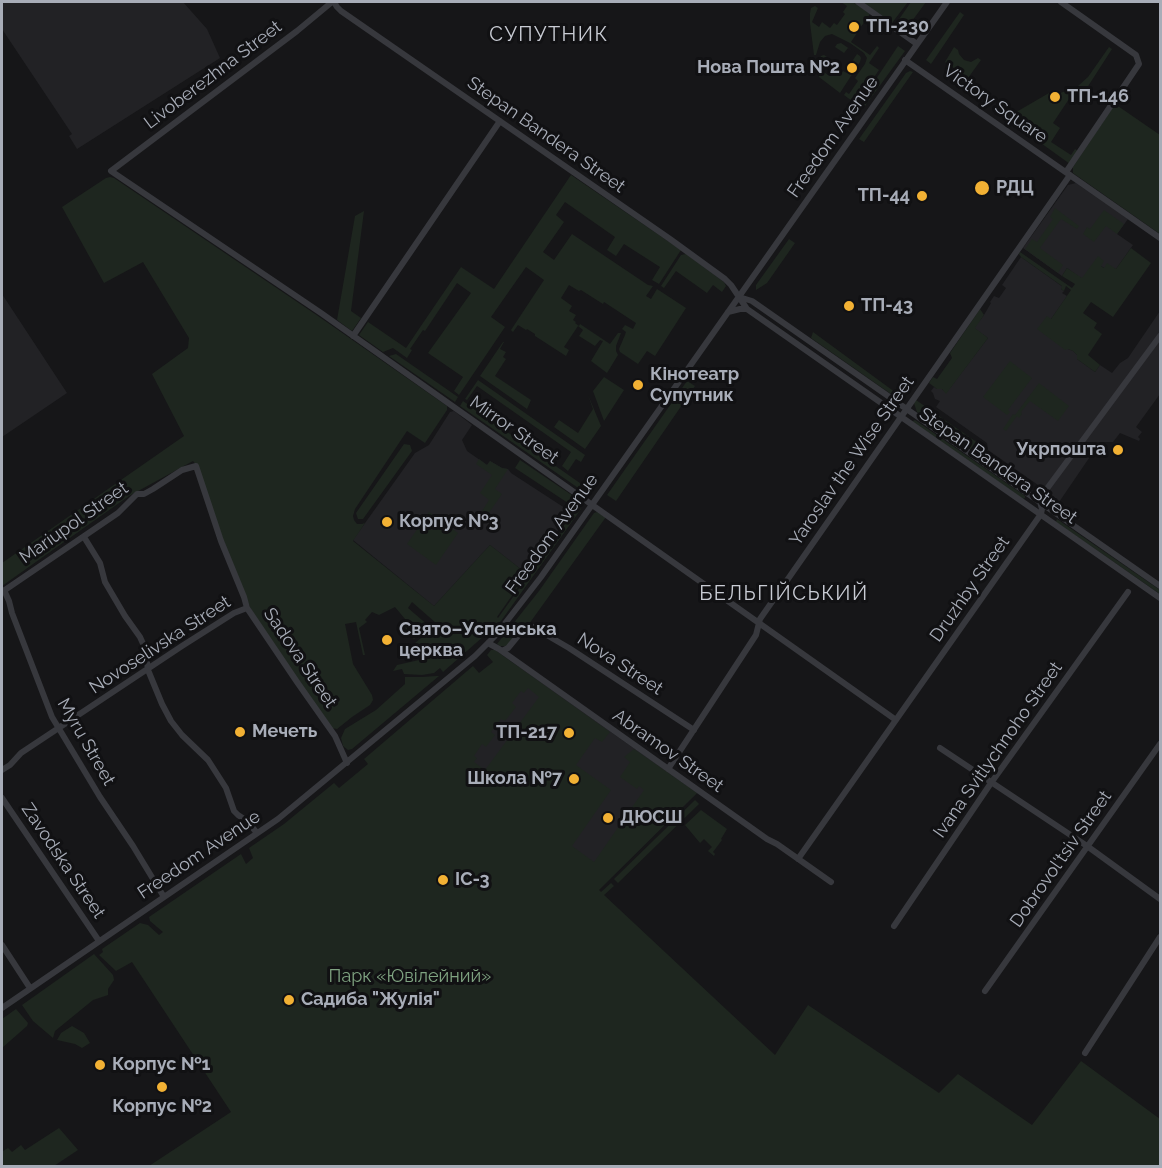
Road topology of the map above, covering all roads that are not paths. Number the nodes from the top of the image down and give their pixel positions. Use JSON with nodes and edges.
{"nodes":[{"id":1,"x":333,"y":2,"type":"edge"},
{"id":2,"x":858,"y":2,"type":"edge"},
{"id":3,"x":947,"y":2,"type":"edge"},
{"id":4,"x":1061,"y":2,"type":"edge"},
{"id":5,"x":917,"y":44,"type":"junction"},
{"id":6,"x":906,"y":60,"type":"junction"},
{"id":7,"x":500,"y":121,"type":"junction"},
{"id":8,"x":111,"y":171,"type":"joint"},
{"id":9,"x":1068,"y":174,"type":"junction"},
{"id":10,"x":1161,"y":238,"type":"edge"},
{"id":11,"x":747,"y":283,"type":"junction"},
{"id":12,"x":738,"y":296,"type":"junction"},
{"id":13,"x":752,"y":301,"type":"junction"},
{"id":14,"x":747,"y":309,"type":"junction"},
{"id":15,"x":727,"y":312,"type":"junction"},
{"id":16,"x":353,"y":336,"type":"junction"},
{"id":17,"x":1161,"y":336,"type":"edge"},
{"id":18,"x":803,"y":337,"type":"junction"},
{"id":19,"x":797,"y":344,"type":"junction"},
{"id":20,"x":906,"y":409,"type":"junction"},
{"id":21,"x":901,"y":417,"type":"junction"},
{"id":22,"x":196,"y":466,"type":"joint"},
{"id":23,"x":1040,"y":502,"type":"junction"},
{"id":24,"x":592,"y":504,"type":"junction"},
{"id":25,"x":1041,"y":514,"type":"junction"},
{"id":26,"x":84,"y":537,"type":"junction"},
{"id":27,"x":1161,"y":586,"type":"edge"},
{"id":28,"x":3,"y":591,"type":"edge"},
{"id":29,"x":1128,"y":592,"type":"dead end"},
{"id":30,"x":1161,"y":598,"type":"edge"},
{"id":31,"x":247,"y":608,"type":"junction"},
{"id":32,"x":759,"y":624,"type":"junction"},
{"id":33,"x":488,"y":643,"type":"junction"},
{"id":34,"x":502,"y":651,"type":"junction"},
{"id":35,"x":148,"y":669,"type":"junction"},
{"id":36,"x":896,"y":720,"type":"junction"},
{"id":37,"x":59,"y":728,"type":"junction"},
{"id":38,"x":694,"y":730,"type":"junction"},
{"id":39,"x":1161,"y":744,"type":"edge"},
{"id":40,"x":940,"y":748,"type":"dead end"},
{"id":41,"x":347,"y":763,"type":"junction"},
{"id":42,"x":668,"y":769,"type":"junction"},
{"id":43,"x":2,"y":770,"type":"edge"},
{"id":44,"x":991,"y":783,"type":"junction"},
{"id":45,"x":2,"y":798,"type":"edge"},
{"id":46,"x":257,"y":833,"type":"junction"},
{"id":47,"x":1088,"y":846,"type":"junction"},
{"id":48,"x":798,"y":859,"type":"junction"},
{"id":49,"x":831,"y":882,"type":"dead end"},
{"id":50,"x":164,"y":897,"type":"junction"},
{"id":51,"x":1161,"y":899,"type":"edge"},
{"id":52,"x":894,"y":926,"type":"dead end"},
{"id":53,"x":1161,"y":937,"type":"edge"},
{"id":54,"x":99,"y":941,"type":"junction"},
{"id":55,"x":2,"y":945,"type":"edge"},
{"id":56,"x":30,"y":988,"type":"junction"},
{"id":57,"x":985,"y":991,"type":"dead end"},
{"id":58,"x":2,"y":1008,"type":"edge"},
{"id":59,"x":1085,"y":1053,"type":"dead end"}],
"edges":[{"from":1,"to":7,"type":"street","name":"Stepan Bandera Street"},
{"from":1,"to":8,"type":"street","name":"Livoberezhna Street"},
{"from":2,"to":5,"type":"street"},
{"from":3,"to":5,"type":"street","name":"Freedom Avenue"},
{"from":4,"to":9,"type":"street"},
{"from":5,"to":6,"type":"street","name":"Freedom Avenue"},
{"from":6,"to":9,"type":"street","name":"Victory Square"},
{"from":6,"to":11,"type":"street","name":"Freedom Avenue"},
{"from":7,"to":12,"type":"street","name":"Stepan Bandera Street"},
{"from":7,"to":16,"type":"street"},
{"from":8,"to":16,"type":"street","name":"Mirror Street"},
{"from":9,"to":10,"type":"street","name":"Victory Square"},
{"from":9,"to":20,"type":"street","name":"Yaroslav the Wise Street"},
{"from":11,"to":12,"type":"street","name":"Freedom Avenue"},
{"from":11,"to":13,"type":"street"},
{"from":12,"to":13,"type":"street","name":"Stepan Bandera Street"},
{"from":12,"to":14,"type":"street","name":"Stepan Bandera Street"},
{"from":12,"to":15,"type":"street","name":"Freedom Avenue"},
{"from":13,"to":18,"type":"street","name":"Stepan Bandera Street"},
{"from":14,"to":15,"type":"street"},
{"from":14,"to":19,"type":"street","name":"Stepan Bandera Street"},
{"from":15,"to":24,"type":"street","name":"Freedom Avenue"},
{"from":16,"to":24,"type":"street","name":"Mirror Street"},
{"from":17,"to":23,"type":"street"},
{"from":18,"to":19,"type":"street"},
{"from":18,"to":20,"type":"street","name":"Stepan Bandera Street"},
{"from":19,"to":21,"type":"street","name":"Stepan Bandera Street"},
{"from":20,"to":21,"type":"street","name":"Yaroslav the Wise Street"},
{"from":20,"to":23,"type":"street","name":"Stepan Bandera Street"},
{"from":21,"to":25,"type":"street","name":"Stepan Bandera Street"},
{"from":21,"to":32,"type":"street","name":"Yaroslav the Wise Street"},
{"from":22,"to":26,"type":"street","name":"Mariupol Street"},
{"from":22,"to":31,"type":"street","name":"Sadova Street"},
{"from":23,"to":25,"type":"street"},
{"from":23,"to":27,"type":"street","name":"Stepan Bandera Street"},
{"from":24,"to":32,"type":"street","name":"Mirror Street"},
{"from":24,"to":33,"type":"street","name":"Freedom Avenue"},
{"from":25,"to":30,"type":"street","name":"Stepan Bandera Street"},
{"from":25,"to":36,"type":"street","name":"Druzhby Street"},
{"from":26,"to":28,"type":"street","name":"Mariupol Street"},
{"from":26,"to":35,"type":"street"},
{"from":28,"to":37,"type":"street","name":"Myru Street"},
{"from":29,"to":44,"type":"street","name":"Ivana Svitlychnoho Street"},
{"from":31,"to":35,"type":"street","name":"Novoselivska Street"},
{"from":31,"to":41,"type":"street","name":"Sadova Street"},
{"from":32,"to":36,"type":"street","name":"Mirror Street"},
{"from":32,"to":38,"type":"street","name":"Yaroslav the Wise Street"},
{"from":33,"to":34,"type":"street","name":"Abramov Street"},
{"from":33,"to":41,"type":"street","name":"Freedom Avenue"},
{"from":34,"to":38,"type":"street","name":"Nova Street"},
{"from":34,"to":42,"type":"street","name":"Abramov Street"},
{"from":35,"to":37,"type":"street","name":"Novoselivska Street"},
{"from":35,"to":46,"type":"street"},
{"from":36,"to":48,"type":"street","name":"Druzhby Street"},
{"from":37,"to":43,"type":"street","name":"Novoselivska Street"},
{"from":37,"to":50,"type":"street","name":"Myru Street"},
{"from":38,"to":42,"type":"street","name":"Yaroslav the Wise Street"},
{"from":39,"to":47,"type":"street","name":"Dobrovol'tsiv Street"},
{"from":40,"to":44,"type":"street"},
{"from":41,"to":46,"type":"street","name":"Freedom Avenue"},
{"from":42,"to":48,"type":"street","name":"Abramov Street"},
{"from":44,"to":47,"type":"street"},
{"from":44,"to":52,"type":"street","name":"Ivana Svitlychnoho Street"},
{"from":45,"to":54,"type":"street","name":"Zavodska Street"},
{"from":46,"to":50,"type":"street","name":"Freedom Avenue"},
{"from":47,"to":51,"type":"street"},
{"from":47,"to":57,"type":"street","name":"Dobrovol'tsiv Street"},
{"from":48,"to":49,"type":"street","name":"Abramov Street"},
{"from":50,"to":54,"type":"street","name":"Freedom Avenue"},
{"from":53,"to":59,"type":"street"},
{"from":54,"to":56,"type":"street","name":"Freedom Avenue"},
{"from":55,"to":56,"type":"street"},
{"from":56,"to":58,"type":"street","name":"Freedom Avenue"}]}
